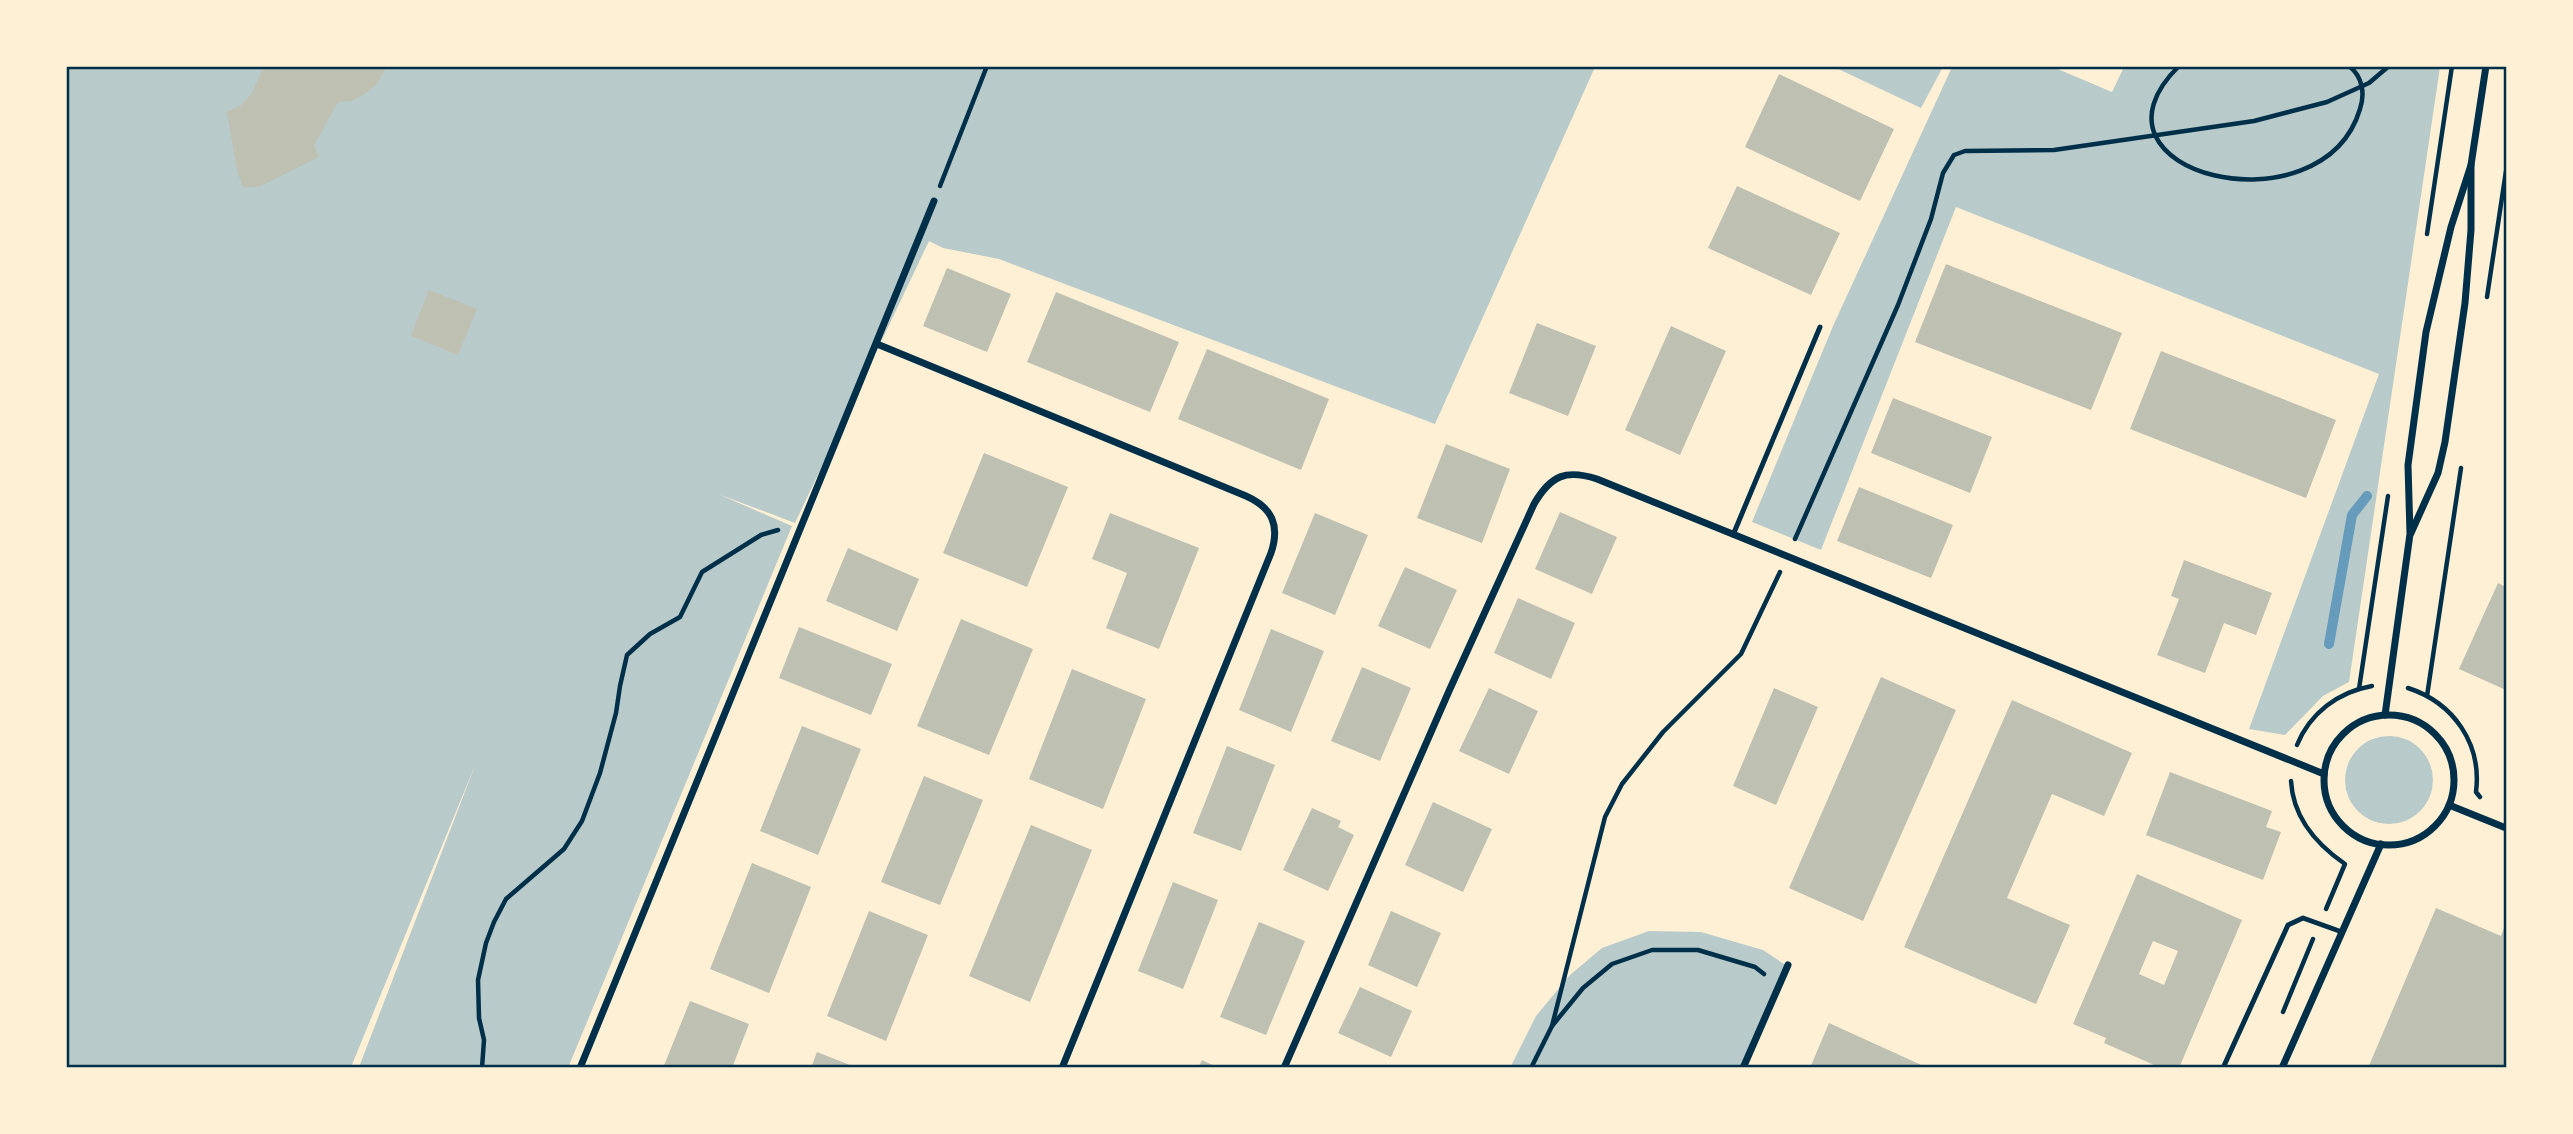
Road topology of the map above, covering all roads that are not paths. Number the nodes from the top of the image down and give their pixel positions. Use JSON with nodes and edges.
{"nodes":[{"id":1,"x":2486,"y":66,"type":"edge"},
{"id":2,"x":2471,"y":165,"type":"junction"},
{"id":3,"x":934,"y":201,"type":"road end"},
{"id":4,"x":1820,"y":327,"type":"dead end"},
{"id":5,"x":877,"y":344,"type":"junction"},
{"id":6,"x":2410,"y":534,"type":"junction"},
{"id":7,"x":1733,"y":535,"type":"junction"},
{"id":8,"x":2385,"y":715,"type":"junction"},
{"id":9,"x":2324,"y":774,"type":"junction"},
{"id":10,"x":2449,"y":805,"type":"junction"},
{"id":11,"x":2507,"y":828,"type":"edge"},
{"id":12,"x":2381,"y":844,"type":"junction"},
{"id":13,"x":2342,"y":932,"type":"junction"},
{"id":14,"x":1788,"y":965,"type":"dead end"},
{"id":15,"x":580,"y":1068,"type":"edge"},
{"id":16,"x":1062,"y":1068,"type":"edge"},
{"id":17,"x":1284,"y":1068,"type":"edge"},
{"id":18,"x":1743,"y":1068,"type":"edge"},
{"id":19,"x":2223,"y":1068,"type":"edge"},
{"id":20,"x":2282,"y":1068,"type":"edge"}],
"edges":[{"from":1,"to":2,"type":"street"},
{"from":2,"to":6,"type":"street"},
{"from":2,"to":6,"type":"street"},
{"from":3,"to":5,"type":"street"},
{"from":4,"to":7,"type":"lane"},
{"from":5,"to":15,"type":"street"},
{"from":5,"to":16,"type":"street"},
{"from":6,"to":8,"type":"street"},
{"from":7,"to":9,"type":"street"},
{"from":7,"to":17,"type":"street"},
{"from":8,"to":9,"type":"street"},
{"from":8,"to":10,"type":"street"},
{"from":9,"to":12,"type":"street"},
{"from":10,"to":11,"type":"street"},
{"from":10,"to":12,"type":"street"},
{"from":12,"to":13,"type":"street"},
{"from":13,"to":19,"type":"lane"},
{"from":13,"to":20,"type":"street"},
{"from":14,"to":18,"type":"street"}]}
